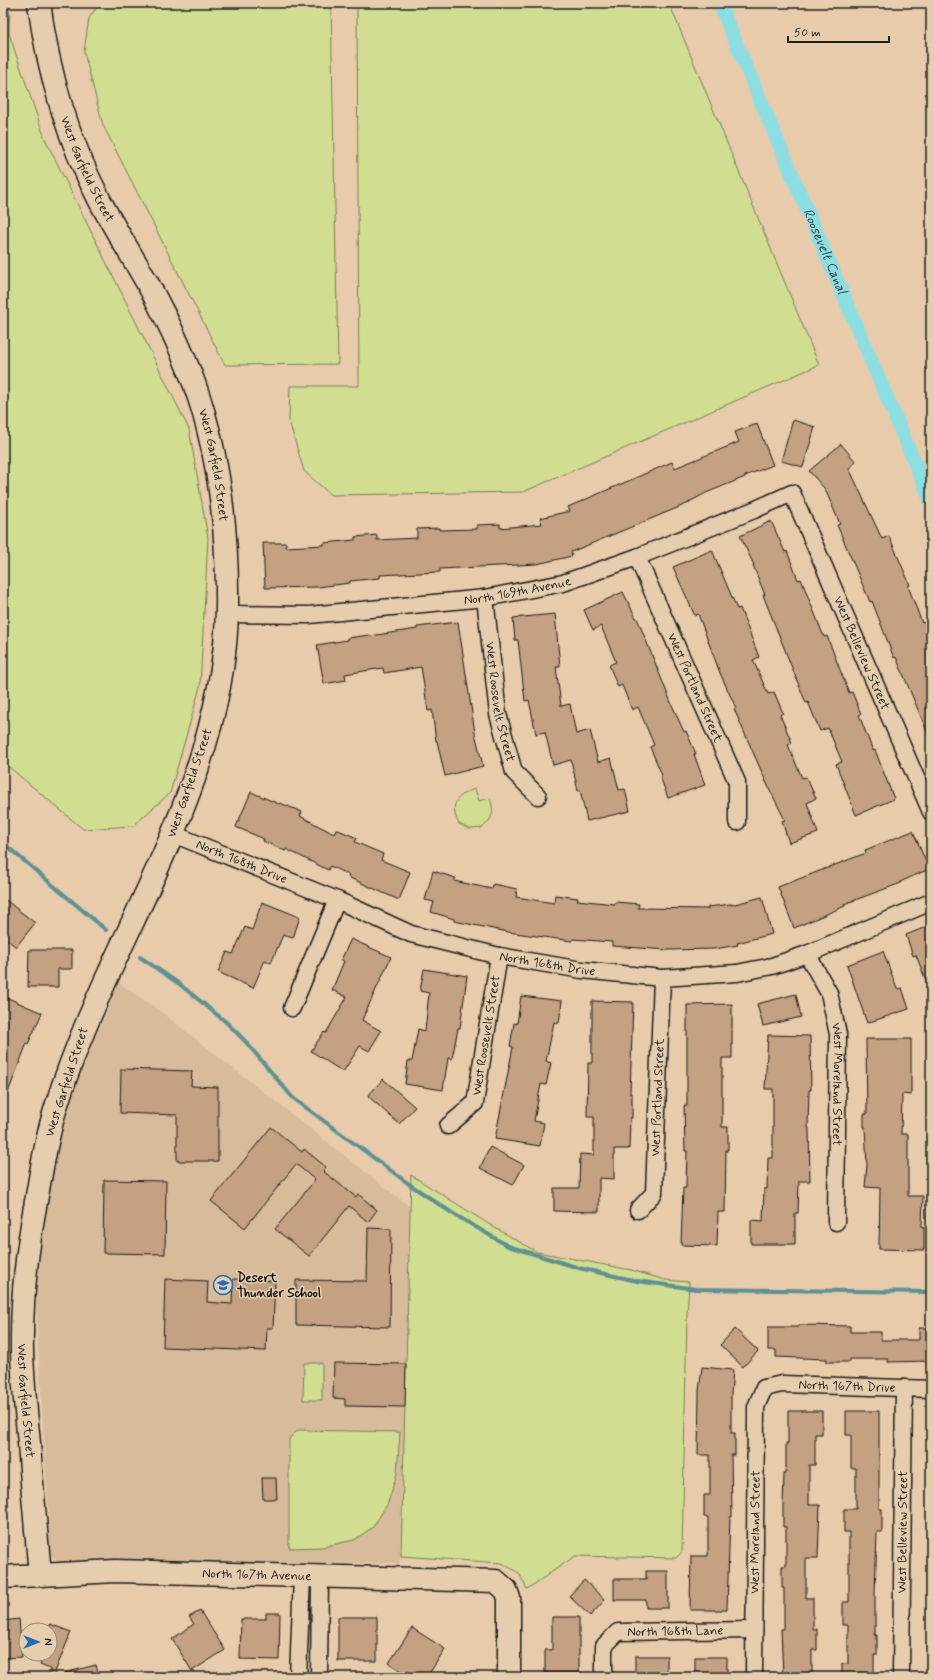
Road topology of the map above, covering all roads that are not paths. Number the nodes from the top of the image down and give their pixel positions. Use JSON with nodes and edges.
{"nodes":[{"id":1,"x":38,"y":3,"type":"edge"},
{"id":2,"x":792,"y":493,"type":"joint"},
{"id":3,"x":637,"y":557,"type":"junction"},
{"id":4,"x":485,"y":598,"type":"junction"},
{"id":5,"x":227,"y":614,"type":"junction"},
{"id":6,"x":538,"y":796,"type":"dead end"},
{"id":7,"x":931,"y":812,"type":"edge"},
{"id":8,"x":738,"y":822,"type":"dead end"},
{"id":9,"x":173,"y":834,"type":"junction"},
{"id":10,"x":337,"y":900,"type":"junction"},
{"id":11,"x":931,"y":902,"type":"edge"},
{"id":12,"x":807,"y":954,"type":"junction"},
{"id":13,"x":499,"y":956,"type":"junction"},
{"id":14,"x":662,"y":978,"type":"junction"},
{"id":15,"x":292,"y":1008,"type":"dead end"},
{"id":16,"x":448,"y":1126,"type":"dead end"},
{"id":17,"x":638,"y":1210,"type":"dead end"},
{"id":18,"x":836,"y":1222,"type":"dead end"},
{"id":19,"x":764,"y":1388,"type":"joint"},
{"id":20,"x":904,"y":1388,"type":"junction"},
{"id":21,"x":931,"y":1389,"type":"edge"},
{"id":22,"x":40,"y":1574,"type":"junction"},
{"id":23,"x":311,"y":1576,"type":"junction"},
{"id":24,"x":3,"y":1577,"type":"edge"},
{"id":25,"x":753,"y":1630,"type":"junction"},
{"id":26,"x":298,"y":1677,"type":"edge"},
{"id":27,"x":319,"y":1677,"type":"edge"},
{"id":28,"x":509,"y":1677,"type":"edge"},
{"id":29,"x":604,"y":1677,"type":"edge"},
{"id":30,"x":754,"y":1677,"type":"edge"},
{"id":31,"x":901,"y":1677,"type":"edge"}],
"edges":[{"from":1,"to":5,"type":"street","name":"West Garfield Street"},
{"from":2,"to":3,"type":"street","name":"North 169th Avenue"},
{"from":2,"to":7,"type":"street","name":"West Belleview Street"},
{"from":3,"to":4,"type":"street","name":"North 169th Avenue"},
{"from":3,"to":8,"type":"street","name":"West Portland Street"},
{"from":4,"to":5,"type":"street","name":"North 169th Avenue"},
{"from":4,"to":6,"type":"street","name":"West Roosevelt Street"},
{"from":5,"to":9,"type":"street","name":"West Garfield Street"},
{"from":9,"to":10,"type":"street","name":"North 168th Drive"},
{"from":9,"to":22,"type":"street","name":"West Garfield Street"},
{"from":10,"to":13,"type":"street","name":"North 168th Drive"},
{"from":10,"to":15,"type":"street"},
{"from":11,"to":12,"type":"street","name":"North 168th Drive"},
{"from":12,"to":14,"type":"street","name":"North 168th Drive"},
{"from":12,"to":18,"type":"street","name":"West Moreland Street"},
{"from":13,"to":14,"type":"street","name":"North 168th Drive"},
{"from":13,"to":16,"type":"street","name":"West Roosevelt Street"},
{"from":14,"to":17,"type":"street","name":"West Portland Street"},
{"from":19,"to":20,"type":"street","name":"North 167th Drive"},
{"from":19,"to":25,"type":"street","name":"West Moreland Street"},
{"from":20,"to":21,"type":"street","name":"North 167th Drive"},
{"from":20,"to":31,"type":"street","name":"West Belleview Street"},
{"from":22,"to":23,"type":"street","name":"North 167th Avenue"},
{"from":22,"to":24,"type":"street","name":"North 167th Avenue"},
{"from":23,"to":26,"type":"street"},
{"from":23,"to":27,"type":"street"},
{"from":23,"to":28,"type":"street","name":"North 167th Avenue"},
{"from":25,"to":29,"type":"street","name":"North 168th Lane"},
{"from":25,"to":30,"type":"street","name":"West Moreland Street"}]}
